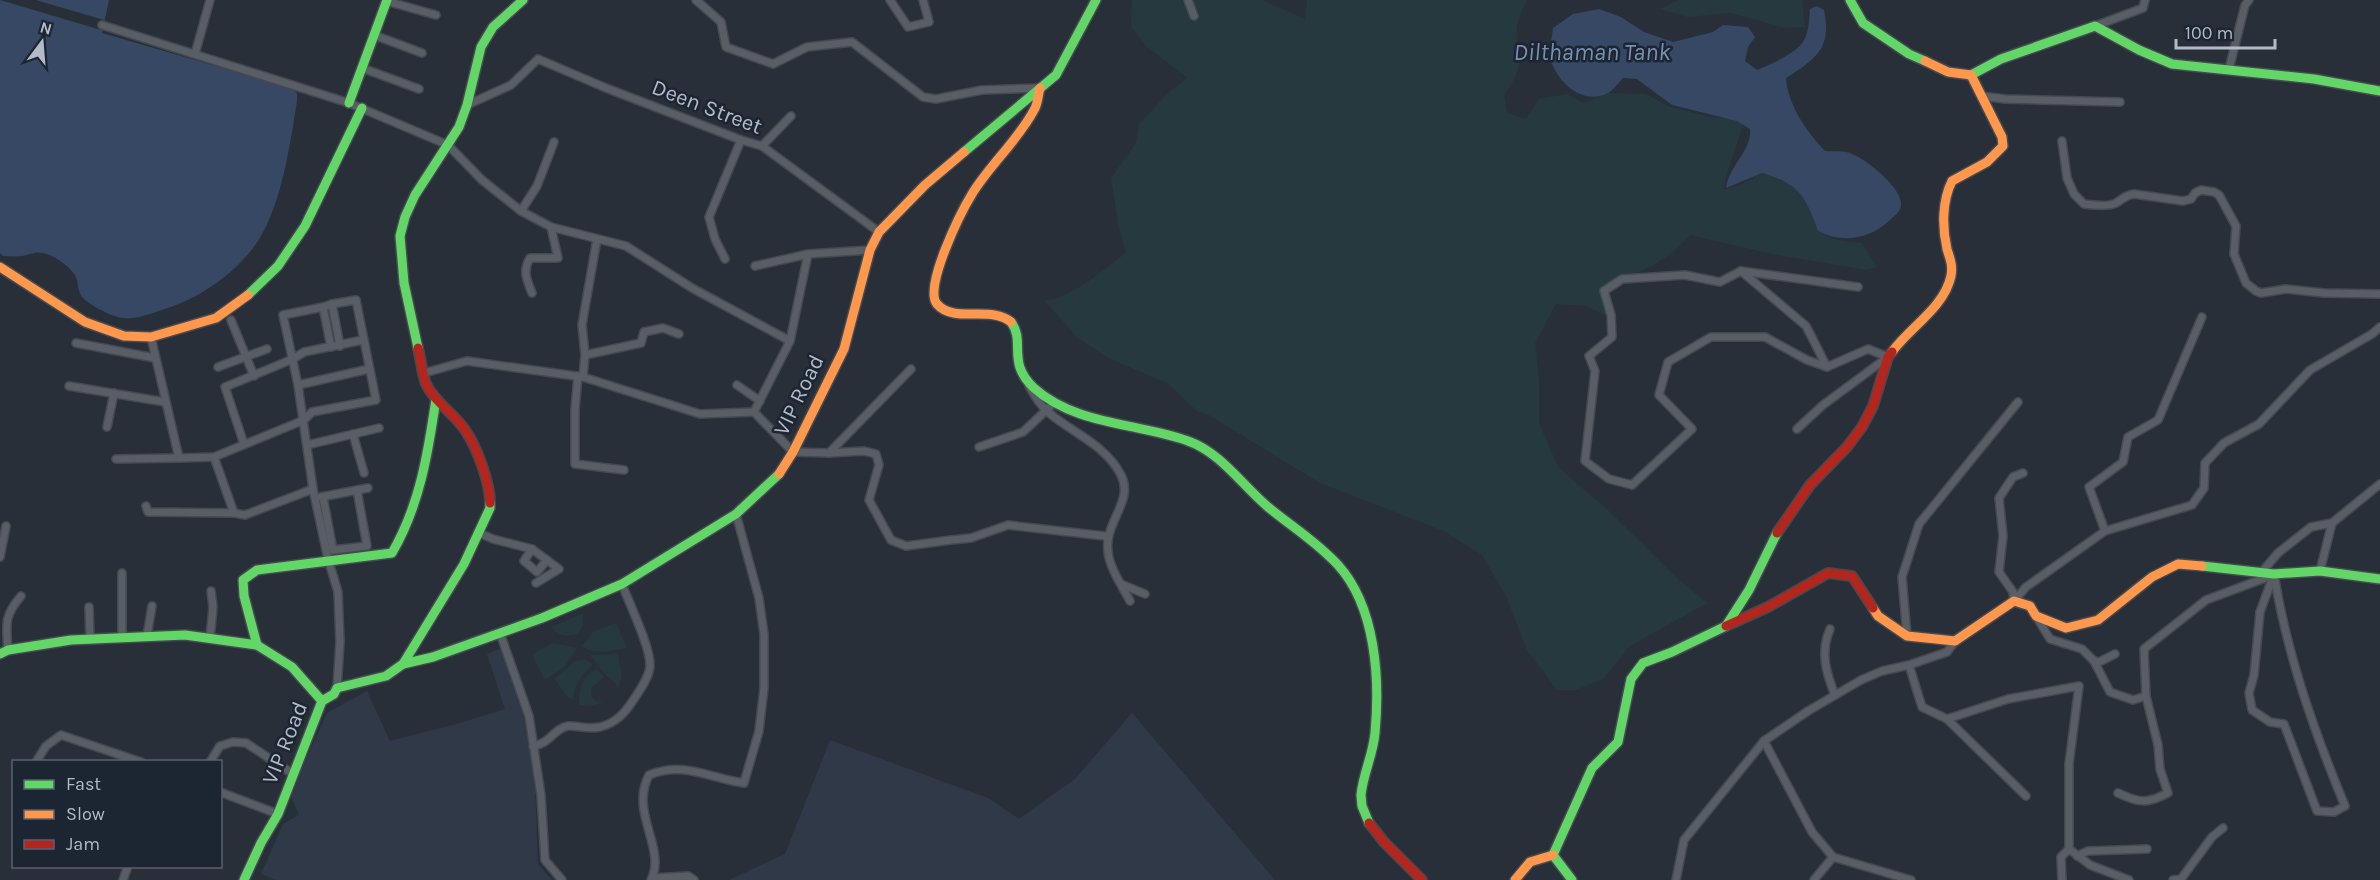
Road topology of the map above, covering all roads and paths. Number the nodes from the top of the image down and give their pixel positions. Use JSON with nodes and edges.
{"nodes":[{"id":1,"x":210,"y":0,"type":"edge"},
{"id":2,"x":387,"y":0,"type":"edge"},
{"id":3,"x":523,"y":0,"type":"edge"},
{"id":4,"x":696,"y":0,"type":"edge"},
{"id":5,"x":890,"y":0,"type":"edge"},
{"id":6,"x":923,"y":0,"type":"edge"},
{"id":7,"x":1096,"y":0,"type":"edge"},
{"id":8,"x":1188,"y":0,"type":"edge"},
{"id":9,"x":1850,"y":0,"type":"edge"},
{"id":10,"x":2145,"y":0,"type":"edge"},
{"id":11,"x":2249,"y":0,"type":"edge"},
{"id":12,"x":436,"y":15,"type":"dead end"},
{"id":13,"x":1194,"y":16,"type":"dead end"},
{"id":14,"x":102,"y":25,"type":"dead end"},
{"id":15,"x":2095,"y":26,"type":"junction"},
{"id":16,"x":374,"y":35,"type":"junction"},
{"id":17,"x":422,"y":53,"type":"dead end"},
{"id":18,"x":195,"y":54,"type":"junction"},
{"id":19,"x":362,"y":68,"type":"junction"},
{"id":20,"x":2229,"y":69,"type":"junction"},
{"id":21,"x":1971,"y":75,"type":"junction"},
{"id":22,"x":1040,"y":88,"type":"junction"},
{"id":23,"x":419,"y":89,"type":"dead end"},
{"id":24,"x":2380,"y":91,"type":"edge"},
{"id":25,"x":1981,"y":96,"type":"junction"},
{"id":26,"x":2120,"y":102,"type":"dead end"},
{"id":27,"x":349,"y":103,"type":"junction"},
{"id":28,"x":467,"y":105,"type":"junction"},
{"id":29,"x":362,"y":108,"type":"junction"},
{"id":30,"x":791,"y":116,"type":"dead end"},
{"id":31,"x":741,"y":140,"type":"junction"},
{"id":32,"x":2062,"y":141,"type":"dead end"},
{"id":33,"x":554,"y":142,"type":"dead end"},
{"id":34,"x":448,"y":145,"type":"junction"},
{"id":35,"x":762,"y":146,"type":"junction"},
{"id":36,"x":522,"y":211,"type":"junction"},
{"id":37,"x":551,"y":227,"type":"junction"},
{"id":38,"x":879,"y":232,"type":"junction"},
{"id":39,"x":597,"y":239,"type":"junction"},
{"id":40,"x":870,"y":250,"type":"junction"},
{"id":41,"x":808,"y":254,"type":"junction"},
{"id":42,"x":725,"y":258,"type":"dead end"},
{"id":43,"x":755,"y":266,"type":"dead end"},
{"id":44,"x":0,"y":267,"type":"edge"},
{"id":45,"x":1741,"y":271,"type":"junction"},
{"id":46,"x":1858,"y":287,"type":"dead end"},
{"id":47,"x":532,"y":293,"type":"dead end"},
{"id":48,"x":2380,"y":294,"type":"edge"},
{"id":49,"x":332,"y":304,"type":"junction"},
{"id":50,"x":322,"y":307,"type":"junction"},
{"id":51,"x":2202,"y":317,"type":"dead end"},
{"id":52,"x":231,"y":320,"type":"dead end"},
{"id":53,"x":2380,"y":327,"type":"edge"},
{"id":54,"x":679,"y":334,"type":"dead end"},
{"id":55,"x":151,"y":337,"type":"junction"},
{"id":56,"x":363,"y":340,"type":"junction"},
{"id":57,"x":790,"y":341,"type":"junction"},
{"id":58,"x":76,"y":343,"type":"dead end"},
{"id":59,"x":340,"y":346,"type":"junction"},
{"id":60,"x":331,"y":347,"type":"junction"},
{"id":61,"x":267,"y":349,"type":"dead end"},
{"id":62,"x":585,"y":355,"type":"junction"},
{"id":63,"x":246,"y":357,"type":"junction"},
{"id":64,"x":1888,"y":357,"type":"junction"},
{"id":65,"x":155,"y":358,"type":"junction"},
{"id":66,"x":293,"y":359,"type":"junction"},
{"id":67,"x":218,"y":367,"type":"dead end"},
{"id":68,"x":1827,"y":367,"type":"junction"},
{"id":69,"x":369,"y":369,"type":"junction"},
{"id":70,"x":911,"y":369,"type":"dead end"},
{"id":71,"x":424,"y":373,"type":"junction"},
{"id":72,"x":254,"y":376,"type":"junction"},
{"id":73,"x":580,"y":377,"type":"junction"},
{"id":74,"x":1025,"y":378,"type":"junction"},
{"id":75,"x":298,"y":385,"type":"junction"},
{"id":76,"x":737,"y":385,"type":"dead end"},
{"id":77,"x":69,"y":386,"type":"dead end"},
{"id":78,"x":114,"y":393,"type":"junction"},
{"id":79,"x":436,"y":399,"type":"junction"},
{"id":80,"x":759,"y":401,"type":"junction"},
{"id":81,"x":165,"y":402,"type":"junction"},
{"id":82,"x":1055,"y":402,"type":"junction"},
{"id":83,"x":2018,"y":402,"type":"dead end"},
{"id":84,"x":754,"y":412,"type":"junction"},
{"id":85,"x":1047,"y":412,"type":"junction"},
{"id":86,"x":304,"y":420,"type":"junction"},
{"id":87,"x":107,"y":427,"type":"dead end"},
{"id":88,"x":379,"y":428,"type":"dead end"},
{"id":89,"x":1797,"y":429,"type":"dead end"},
{"id":90,"x":353,"y":434,"type":"junction"},
{"id":91,"x":244,"y":444,"type":"junction"},
{"id":92,"x":307,"y":445,"type":"junction"},
{"id":93,"x":979,"y":447,"type":"dead end"},
{"id":94,"x":793,"y":452,"type":"junction"},
{"id":95,"x":829,"y":453,"type":"junction"},
{"id":96,"x":214,"y":457,"type":"junction"},
{"id":97,"x":179,"y":458,"type":"junction"},
{"id":98,"x":116,"y":459,"type":"dead end"},
{"id":99,"x":624,"y":470,"type":"dead end"},
{"id":100,"x":364,"y":473,"type":"dead end"},
{"id":101,"x":2023,"y":473,"type":"dead end"},
{"id":102,"x":2380,"y":483,"type":"edge"},
{"id":103,"x":368,"y":488,"type":"dead end"},
{"id":104,"x":313,"y":489,"type":"junction"},
{"id":105,"x":357,"y":490,"type":"junction"},
{"id":106,"x":319,"y":498,"type":"junction"},
{"id":107,"x":146,"y":507,"type":"dead end"},
{"id":108,"x":234,"y":513,"type":"junction"},
{"id":109,"x":736,"y":514,"type":"junction"},
{"id":110,"x":2332,"y":523,"type":"junction"},
{"id":111,"x":6,"y":526,"type":"dead end"},
{"id":112,"x":2105,"y":531,"type":"junction"},
{"id":113,"x":479,"y":532,"type":"junction"},
{"id":114,"x":1108,"y":539,"type":"junction"},
{"id":115,"x":532,"y":549,"type":"junction"},
{"id":116,"x":0,"y":557,"type":"edge"},
{"id":117,"x":327,"y":559,"type":"junction"},
{"id":118,"x":547,"y":560,"type":"junction"},
{"id":119,"x":2320,"y":571,"type":"junction"},
{"id":120,"x":122,"y":573,"type":"dead end"},
{"id":121,"x":2261,"y":573,"type":"junction"},
{"id":122,"x":2274,"y":574,"type":"junction"},
{"id":123,"x":2380,"y":579,"type":"edge"},
{"id":124,"x":536,"y":583,"type":"dead end"},
{"id":125,"x":622,"y":584,"type":"junction"},
{"id":126,"x":1121,"y":584,"type":"junction"},
{"id":127,"x":211,"y":591,"type":"dead end"},
{"id":128,"x":1145,"y":594,"type":"dead end"},
{"id":129,"x":21,"y":596,"type":"dead end"},
{"id":130,"x":1130,"y":600,"type":"dead end"},
{"id":131,"x":2014,"y":602,"type":"junction"},
{"id":132,"x":152,"y":606,"type":"dead end"},
{"id":133,"x":89,"y":607,"type":"dead end"},
{"id":134,"x":0,"y":609,"type":"edge"},
{"id":135,"x":9,"y":610,"type":"junction"},
{"id":136,"x":2036,"y":616,"type":"junction"},
{"id":137,"x":1726,"y":626,"type":"junction"},
{"id":138,"x":1830,"y":629,"type":"dead end"},
{"id":139,"x":500,"y":633,"type":"junction"},
{"id":140,"x":147,"y":636,"type":"junction"},
{"id":141,"x":1907,"y":636,"type":"junction"},
{"id":142,"x":122,"y":638,"type":"junction"},
{"id":143,"x":210,"y":638,"type":"junction"},
{"id":144,"x":90,"y":639,"type":"junction"},
{"id":145,"x":1955,"y":641,"type":"junction"},
{"id":146,"x":257,"y":645,"type":"junction"},
{"id":147,"x":4,"y":652,"type":"edge"},
{"id":148,"x":2115,"y":654,"type":"dead end"},
{"id":149,"x":2094,"y":662,"type":"junction"},
{"id":150,"x":403,"y":664,"type":"junction"},
{"id":151,"x":1909,"y":665,"type":"junction"},
{"id":152,"x":337,"y":688,"type":"junction"},
{"id":153,"x":1836,"y":695,"type":"junction"},
{"id":154,"x":2146,"y":696,"type":"junction"},
{"id":155,"x":322,"y":701,"type":"junction"},
{"id":156,"x":1947,"y":719,"type":"junction"},
{"id":157,"x":1764,"y":741,"type":"junction"},
{"id":158,"x":533,"y":746,"type":"junction"},
{"id":159,"x":37,"y":760,"type":"edge"},
{"id":160,"x":135,"y":760,"type":"edge"},
{"id":161,"x":211,"y":760,"type":"edge"},
{"id":162,"x":293,"y":774,"type":"junction"},
{"id":163,"x":222,"y":793,"type":"edge"},
{"id":164,"x":2118,"y":793,"type":"dead end"},
{"id":165,"x":2026,"y":796,"type":"dead end"},
{"id":166,"x":278,"y":814,"type":"junction"},
{"id":167,"x":2223,"y":828,"type":"dead end"},
{"id":168,"x":2069,"y":849,"type":"junction"},
{"id":169,"x":2147,"y":849,"type":"dead end"},
{"id":170,"x":1553,"y":855,"type":"junction"},
{"id":171,"x":2077,"y":856,"type":"junction"},
{"id":172,"x":1833,"y":857,"type":"junction"},
{"id":173,"x":652,"y":879,"type":"edge"},
{"id":174,"x":244,"y":880,"type":"edge"},
{"id":175,"x":562,"y":880,"type":"edge"},
{"id":176,"x":694,"y":880,"type":"edge"},
{"id":177,"x":1422,"y":880,"type":"edge"},
{"id":178,"x":1515,"y":880,"type":"edge"},
{"id":179,"x":1572,"y":880,"type":"edge"},
{"id":180,"x":1676,"y":880,"type":"edge"},
{"id":181,"x":1814,"y":880,"type":"edge"},
{"id":182,"x":1911,"y":880,"type":"edge"},
{"id":183,"x":2062,"y":880,"type":"edge"},
{"id":184,"x":2129,"y":880,"type":"edge"},
{"id":185,"x":2173,"y":880,"type":"edge"}],
"edges":[{"from":1,"to":18,"type":"street"},
{"from":2,"to":12,"type":"street"},
{"from":2,"to":16,"type":"main road"},
{"from":3,"to":28,"type":"main road","name":"VIP Road"},
{"from":4,"to":22,"type":"street"},
{"from":5,"to":6,"type":"street"},
{"from":7,"to":22,"type":"main road","name":"VIP Road"},
{"from":8,"to":13,"type":"street"},
{"from":9,"to":21,"type":"main road"},
{"from":10,"to":15,"type":"street"},
{"from":11,"to":20,"type":"street"},
{"from":14,"to":18,"type":"street"},
{"from":15,"to":20,"type":"main road"},
{"from":15,"to":21,"type":"main road"},
{"from":16,"to":17,"type":"street"},
{"from":16,"to":19,"type":"main road"},
{"from":18,"to":27,"type":"street"},
{"from":19,"to":23,"type":"street"},
{"from":19,"to":27,"type":"main road"},
{"from":20,"to":24,"type":"main road"},
{"from":21,"to":25,"type":"main road"},
{"from":22,"to":38,"type":"main road","name":"VIP Road"},
{"from":22,"to":74,"type":"main road"},
{"from":25,"to":26,"type":"street"},
{"from":25,"to":64,"type":"main road"},
{"from":27,"to":29,"type":"street"},
{"from":28,"to":31,"type":"street","name":"Deen Street"},
{"from":28,"to":34,"type":"main road","name":"VIP Road"},
{"from":29,"to":34,"type":"street"},
{"from":29,"to":55,"type":"main road"},
{"from":30,"to":35,"type":"street"},
{"from":31,"to":35,"type":"street","name":"Deen Street"},
{"from":31,"to":42,"type":"street"},
{"from":32,"to":48,"type":"street"},
{"from":33,"to":36,"type":"street"},
{"from":34,"to":36,"type":"street"},
{"from":34,"to":71,"type":"main road","name":"VIP Road"},
{"from":35,"to":38,"type":"street","name":"Deen Street"},
{"from":36,"to":37,"type":"street"},
{"from":37,"to":39,"type":"street"},
{"from":37,"to":47,"type":"street"},
{"from":38,"to":40,"type":"main road","name":"VIP Road"},
{"from":39,"to":57,"type":"street"},
{"from":39,"to":62,"type":"street"},
{"from":40,"to":41,"type":"street"},
{"from":40,"to":94,"type":"main road","name":"VIP Road"},
{"from":41,"to":43,"type":"street"},
{"from":41,"to":57,"type":"street"},
{"from":44,"to":55,"type":"main road"},
{"from":45,"to":46,"type":"street"},
{"from":45,"to":68,"type":"street"},
{"from":45,"to":68,"type":"street"},
{"from":49,"to":50,"type":"street"},
{"from":49,"to":56,"type":"street"},
{"from":49,"to":59,"type":"street"},
{"from":50,"to":60,"type":"street"},
{"from":50,"to":66,"type":"street"},
{"from":51,"to":112,"type":"street"},
{"from":52,"to":63,"type":"street"},
{"from":53,"to":112,"type":"street"},
{"from":54,"to":62,"type":"street"},
{"from":55,"to":65,"type":"street"},
{"from":56,"to":59,"type":"street"},
{"from":56,"to":69,"type":"street"},
{"from":57,"to":80,"type":"street"},
{"from":58,"to":65,"type":"street"},
{"from":59,"to":60,"type":"street"},
{"from":60,"to":66,"type":"street"},
{"from":61,"to":63,"type":"street"},
{"from":62,"to":73,"type":"street"},
{"from":63,"to":67,"type":"street"},
{"from":63,"to":72,"type":"street"},
{"from":64,"to":68,"type":"street"},
{"from":64,"to":89,"type":"street"},
{"from":64,"to":137,"type":"main road"},
{"from":65,"to":81,"type":"street"},
{"from":66,"to":72,"type":"street"},
{"from":66,"to":75,"type":"street"},
{"from":69,"to":75,"type":"street"},
{"from":69,"to":86,"type":"street"},
{"from":70,"to":95,"type":"street"},
{"from":71,"to":73,"type":"street"},
{"from":71,"to":79,"type":"main road","name":"VIP Road"},
{"from":72,"to":91,"type":"street"},
{"from":73,"to":84,"type":"street"},
{"from":73,"to":99,"type":"street"},
{"from":74,"to":82,"type":"main road"},
{"from":74,"to":85,"type":"street"},
{"from":75,"to":86,"type":"street"},
{"from":76,"to":80,"type":"street"},
{"from":77,"to":78,"type":"street"},
{"from":78,"to":81,"type":"street"},
{"from":78,"to":87,"type":"street"},
{"from":79,"to":113,"type":"main road","name":"VIP Road"},
{"from":79,"to":117,"type":"main road"},
{"from":80,"to":84,"type":"street"},
{"from":81,"to":97,"type":"street"},
{"from":82,"to":85,"type":"street"},
{"from":82,"to":177,"type":"main road"},
{"from":83,"to":141,"type":"street"},
{"from":84,"to":94,"type":"street"},
{"from":85,"to":93,"type":"street"},
{"from":85,"to":114,"type":"street"},
{"from":86,"to":91,"type":"street"},
{"from":86,"to":92,"type":"street"},
{"from":88,"to":90,"type":"street"},
{"from":90,"to":92,"type":"street"},
{"from":90,"to":100,"type":"street"},
{"from":91,"to":96,"type":"street"},
{"from":92,"to":104,"type":"street"},
{"from":94,"to":95,"type":"street"},
{"from":94,"to":109,"type":"main road","name":"VIP Road"},
{"from":95,"to":114,"type":"street"},
{"from":96,"to":97,"type":"street"},
{"from":96,"to":108,"type":"street"},
{"from":97,"to":98,"type":"street"},
{"from":101,"to":131,"type":"street"},
{"from":102,"to":110,"type":"street"},
{"from":103,"to":105,"type":"street"},
{"from":104,"to":106,"type":"street"},
{"from":104,"to":108,"type":"street"},
{"from":105,"to":106,"type":"street"},
{"from":105,"to":106,"type":"street"},
{"from":106,"to":117,"type":"street"},
{"from":107,"to":108,"type":"street"},
{"from":109,"to":125,"type":"main road","name":"VIP Road"},
{"from":109,"to":173,"type":"street"},
{"from":110,"to":119,"type":"street"},
{"from":110,"to":121,"type":"street"},
{"from":111,"to":116,"type":"street"},
{"from":112,"to":131,"type":"street"},
{"from":113,"to":115,"type":"street"},
{"from":113,"to":150,"type":"main road","name":"VIP Road"},
{"from":114,"to":126,"type":"street"},
{"from":115,"to":118,"type":"street"},
{"from":115,"to":118,"type":"street"},
{"from":117,"to":146,"type":"main road"},
{"from":117,"to":152,"type":"street"},
{"from":118,"to":124,"type":"street"},
{"from":119,"to":122,"type":"main road"},
{"from":119,"to":123,"type":"main road"},
{"from":120,"to":142,"type":"street"},
{"from":121,"to":122,"type":"main road"},
{"from":121,"to":136,"type":"main road"},
{"from":122,"to":122,"type":"street"},
{"from":122,"to":154,"type":"street"},
{"from":125,"to":139,"type":"main road","name":"VIP Road"},
{"from":125,"to":158,"type":"street"},
{"from":126,"to":128,"type":"street"},
{"from":126,"to":130,"type":"street"},
{"from":127,"to":143,"type":"street"},
{"from":129,"to":135,"type":"street"},
{"from":131,"to":136,"type":"main road"},
{"from":131,"to":145,"type":"main road"},
{"from":132,"to":140,"type":"street"},
{"from":133,"to":144,"type":"street"},
{"from":134,"to":135,"type":"street"},
{"from":135,"to":147,"type":"street"},
{"from":136,"to":149,"type":"street"},
{"from":137,"to":141,"type":"main road"},
{"from":137,"to":170,"type":"main road"},
{"from":138,"to":153,"type":"street"},
{"from":139,"to":150,"type":"main road","name":"VIP Road"},
{"from":139,"to":158,"type":"street"},
{"from":140,"to":142,"type":"main road"},
{"from":140,"to":143,"type":"main road"},
{"from":141,"to":145,"type":"main road"},
{"from":142,"to":144,"type":"main road"},
{"from":143,"to":146,"type":"main road"},
{"from":144,"to":147,"type":"main road"},
{"from":145,"to":151,"type":"street"},
{"from":146,"to":155,"type":"main road"},
{"from":148,"to":149,"type":"street"},
{"from":149,"to":154,"type":"street"},
{"from":150,"to":152,"type":"main road","name":"VIP Road"},
{"from":151,"to":153,"type":"street"},
{"from":151,"to":156,"type":"street"},
{"from":152,"to":155,"type":"main road","name":"VIP Road"},
{"from":153,"to":157,"type":"street"},
{"from":154,"to":164,"type":"street"},
{"from":155,"to":162,"type":"main road","name":"VIP Road"},
{"from":156,"to":165,"type":"street"},
{"from":156,"to":168,"type":"street"},
{"from":157,"to":172,"type":"street"},
{"from":157,"to":180,"type":"street"},
{"from":158,"to":175,"type":"street"},
{"from":159,"to":160,"type":"street"},
{"from":161,"to":162,"type":"street"},
{"from":162,"to":166,"type":"main road","name":"VIP Road"},
{"from":163,"to":166,"type":"street"},
{"from":166,"to":174,"type":"main road","name":"VIP Road"},
{"from":167,"to":185,"type":"street"},
{"from":168,"to":171,"type":"street"},
{"from":168,"to":183,"type":"street"},
{"from":169,"to":171,"type":"street"},
{"from":170,"to":178,"type":"main road"},
{"from":170,"to":179,"type":"main road"},
{"from":171,"to":184,"type":"street"},
{"from":172,"to":181,"type":"street"},
{"from":172,"to":182,"type":"street"},
{"from":173,"to":176,"type":"street"}]}
